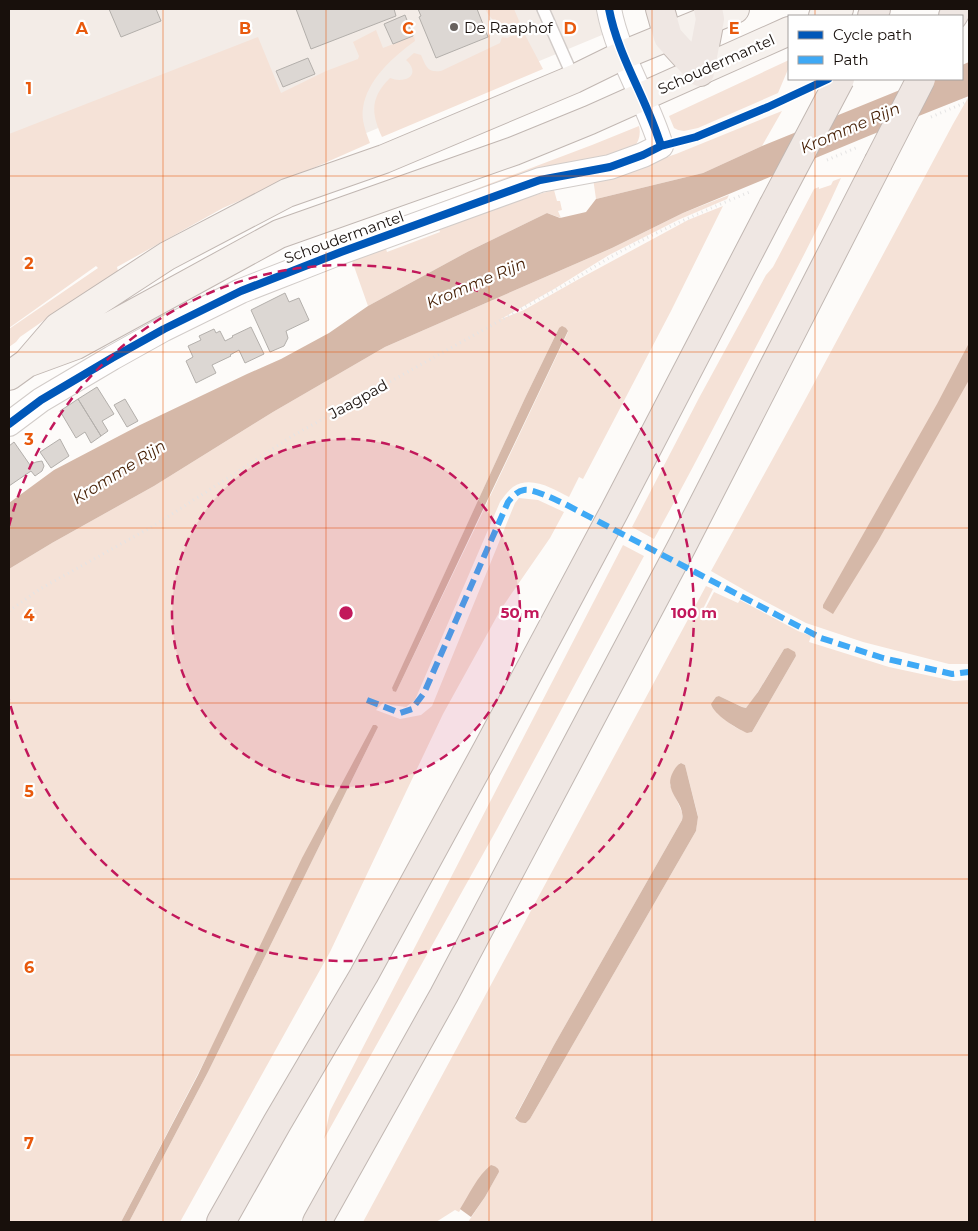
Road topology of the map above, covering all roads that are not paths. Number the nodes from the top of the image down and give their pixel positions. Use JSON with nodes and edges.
{"nodes":[{"id":1,"x":543,"y":9,"type":"edge"},
{"id":2,"x":609,"y":9,"type":"edge"},
{"id":3,"x":660,"y":9,"type":"edge"},
{"id":4,"x":735,"y":9,"type":"edge"},
{"id":5,"x":840,"y":9,"type":"edge"},
{"id":6,"x":709,"y":14,"type":"edge"},
{"id":7,"x":825,"y":15,"type":"edge"},
{"id":8,"x":788,"y":32,"type":"edge"},
{"id":9,"x":668,"y":37,"type":"junction"},
{"id":10,"x":624,"y":55,"type":"junction"},
{"id":11,"x":700,"y":72,"type":"junction"},
{"id":12,"x":574,"y":79,"type":"junction"},
{"id":13,"x":839,"y":80,"type":"edge"},
{"id":14,"x":920,"y":80,"type":"edge"},
{"id":15,"x":642,"y":96,"type":"junction"},
{"id":16,"x":18,"y":370,"type":"edge"},
{"id":17,"x":9,"y":424,"type":"edge"},
{"id":18,"x":221,"y":1222,"type":"edge"},
{"id":19,"x":317,"y":1222,"type":"edge"}],
"edges":[{"from":1,"to":12,"type":"lane"},
{"from":2,"to":10,"type":"street"},
{"from":3,"to":9,"type":"highway"},
{"from":4,"to":6,"type":"main road","name":"Schoudermantel"},
{"from":5,"to":7,"type":"main road"},
{"from":6,"to":9,"type":"main road","name":"Schoudermantel"},
{"from":6,"to":11,"type":"highway"},
{"from":8,"to":11,"type":"main road","name":"Schoudermantel"},
{"from":9,"to":10,"type":"main road","name":"Schoudermantel"},
{"from":9,"to":11,"type":"highway"},
{"from":10,"to":12,"type":"main road","name":"Schoudermantel"},
{"from":10,"to":15,"type":"street"},
{"from":11,"to":15,"type":"main road","name":"Schoudermantel"},
{"from":12,"to":16,"type":"main road","name":"Schoudermantel"},
{"from":13,"to":18,"type":"highway","bridge":true},
{"from":14,"to":19,"type":"highway","bridge":true},
{"from":15,"to":16,"type":"main road","name":"Schoudermantel"},
{"from":15,"to":17,"type":"street","name":"Schoudermantel"}]}
